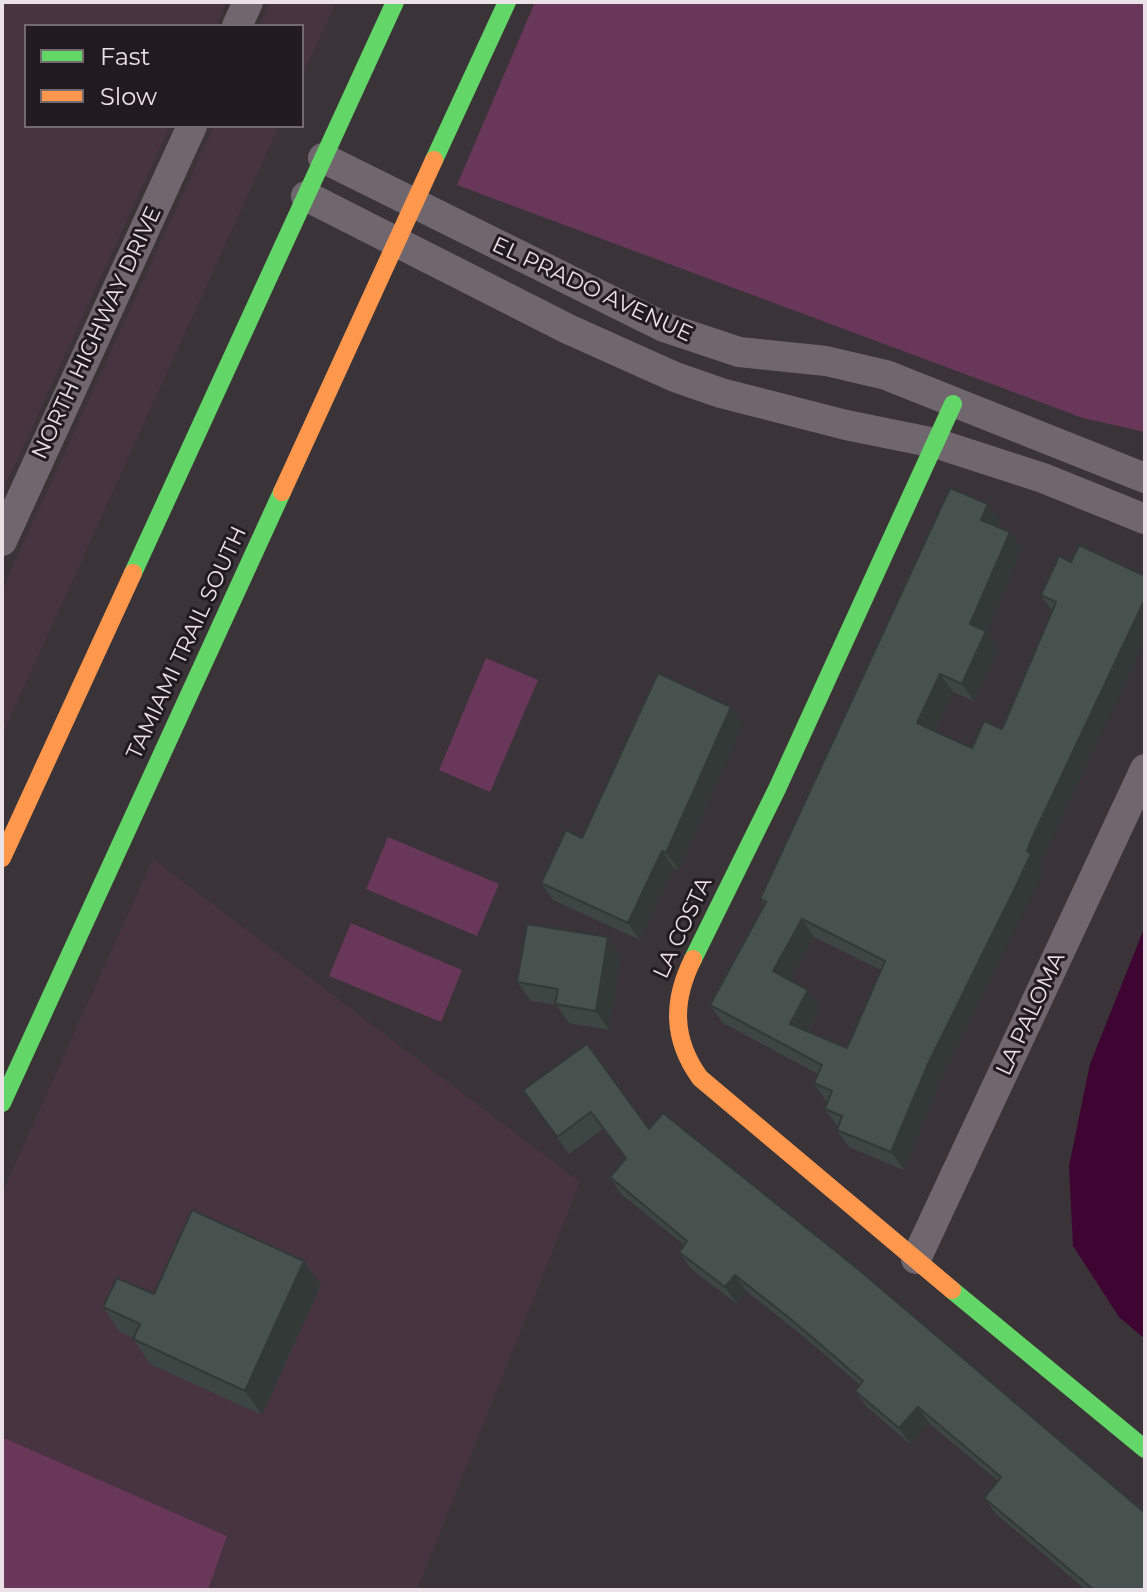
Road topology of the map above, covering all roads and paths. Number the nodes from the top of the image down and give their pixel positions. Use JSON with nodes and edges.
{"nodes":[{"id":1,"x":248,"y":2,"type":"edge"},
{"id":2,"x":395,"y":2,"type":"edge"},
{"id":3,"x":507,"y":2,"type":"edge"},
{"id":4,"x":238,"y":24,"type":"edge"},
{"id":5,"x":191,"y":128,"type":"edge"},
{"id":6,"x":323,"y":158,"type":"junction"},
{"id":7,"x":306,"y":196,"type":"junction"},
{"id":8,"x":415,"y":203,"type":"junction"},
{"id":9,"x":397,"y":242,"type":"junction"},
{"id":10,"x":713,"y":345,"type":"junction"},
{"id":11,"x":701,"y":386,"type":"junction"},
{"id":12,"x":953,"y":404,"type":"junction"},
{"id":13,"x":935,"y":443,"type":"junction"},
{"id":14,"x":1145,"y":478,"type":"edge"},
{"id":15,"x":1145,"y":519,"type":"edge"},
{"id":16,"x":2,"y":541,"type":"edge"},
{"id":17,"x":1145,"y":769,"type":"edge"},
{"id":18,"x":2,"y":858,"type":"edge"},
{"id":19,"x":2,"y":1103,"type":"edge"},
{"id":20,"x":916,"y":1259,"type":"junction"},
{"id":21,"x":1145,"y":1449,"type":"edge"}],
"edges":[{"from":1,"to":4,"type":"street"},
{"from":2,"to":6,"type":"main road"},
{"from":3,"to":8,"type":"main road","name":"TAMIAMI TRAIL SOUTH"},
{"from":5,"to":16,"type":"street","name":"NORTH HIGHWAY DRIVE"},
{"from":6,"to":7,"type":"main road"},
{"from":6,"to":8,"type":"street","name":"EL PRADO AVENUE"},
{"from":7,"to":9,"type":"street"},
{"from":7,"to":18,"type":"main road"},
{"from":8,"to":9,"type":"main road","name":"TAMIAMI TRAIL SOUTH"},
{"from":8,"to":10,"type":"street","name":"EL PRADO AVENUE"},
{"from":9,"to":11,"type":"street"},
{"from":9,"to":19,"type":"main road","name":"TAMIAMI TRAIL SOUTH"},
{"from":10,"to":11,"type":"street"},
{"from":10,"to":12,"type":"street","name":"EL PRADO AVENUE"},
{"from":11,"to":13,"type":"street"},
{"from":12,"to":13,"type":"main road","name":"LA COSTA"},
{"from":12,"to":14,"type":"street","name":"EL PRADO AVENUE"},
{"from":13,"to":15,"type":"street"},
{"from":13,"to":20,"type":"main road","name":"LA COSTA"},
{"from":17,"to":20,"type":"street","name":"LA PALOMA"},
{"from":20,"to":21,"type":"main road","name":"LA COSTA"}]}
